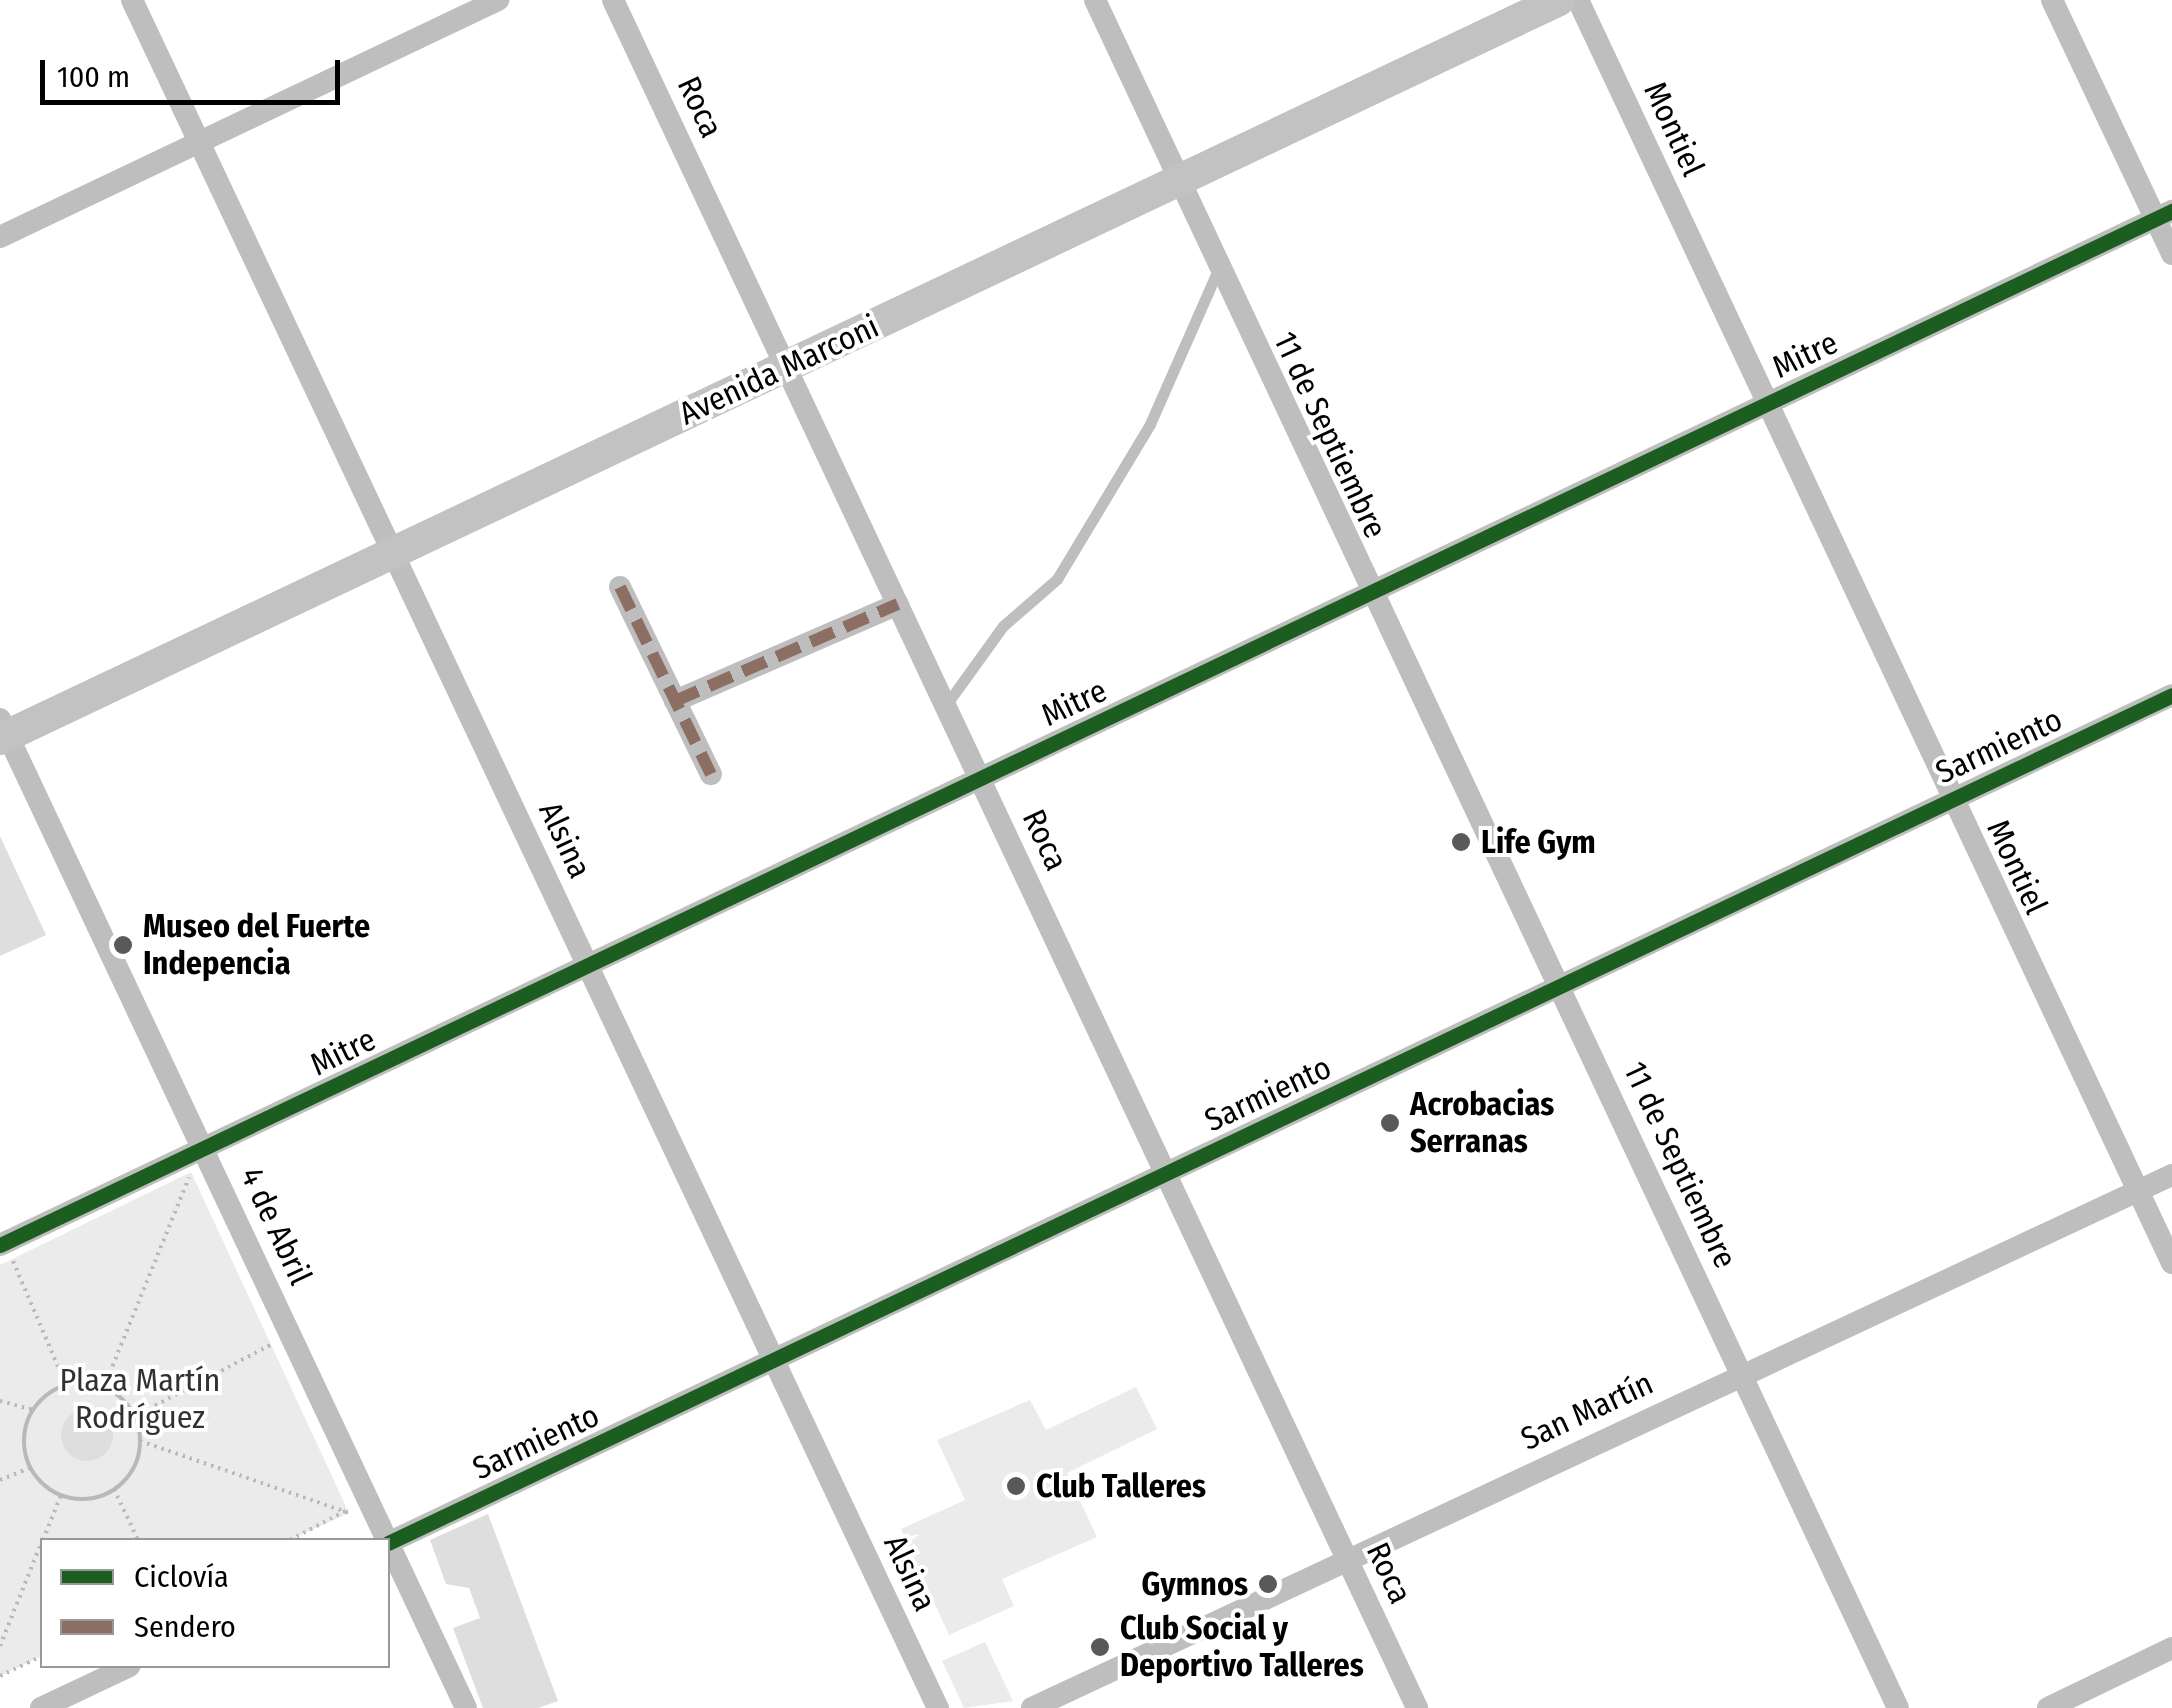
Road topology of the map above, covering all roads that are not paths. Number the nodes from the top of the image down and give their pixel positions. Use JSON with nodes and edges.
{"nodes":[{"id":1,"x":132,"y":0,"type":"edge"},
{"id":2,"x":498,"y":0,"type":"edge"},
{"id":3,"x":613,"y":0,"type":"edge"},
{"id":4,"x":1095,"y":0,"type":"edge"},
{"id":5,"x":1559,"y":0,"type":"edge"},
{"id":6,"x":1578,"y":0,"type":"edge"},
{"id":7,"x":2052,"y":0,"type":"edge"},
{"id":8,"x":199,"y":142,"type":"junction"},
{"id":9,"x":1180,"y":180,"type":"junction"},
{"id":10,"x":2164,"y":215,"type":"edge"},
{"id":11,"x":0,"y":237,"type":"edge"},
{"id":12,"x":2172,"y":254,"type":"edge"},
{"id":13,"x":1220,"y":265,"type":"junction"},
{"id":14,"x":786,"y":366,"type":"junction"},
{"id":15,"x":1768,"y":403,"type":"junction"},
{"id":16,"x":394,"y":553,"type":"junction"},
{"id":17,"x":620,"y":587,"type":"dead end"},
{"id":18,"x":1373,"y":591,"type":"junction"},
{"id":19,"x":898,"y":604,"type":"junction"},
{"id":20,"x":2172,"y":695,"type":"edge"},
{"id":21,"x":675,"y":701,"type":"junction"},
{"id":22,"x":946,"y":706,"type":"junction"},
{"id":23,"x":3,"y":731,"type":"edge"},
{"id":24,"x":711,"y":774,"type":"dead end"},
{"id":25,"x":980,"y":778,"type":"junction"},
{"id":26,"x":1954,"y":798,"type":"junction"},
{"id":27,"x":588,"y":965,"type":"junction"},
{"id":28,"x":1560,"y":986,"type":"junction"},
{"id":29,"x":203,"y":1148,"type":"junction"},
{"id":30,"x":1166,"y":1172,"type":"junction"},
{"id":31,"x":2172,"y":1176,"type":"edge"},
{"id":32,"x":2139,"y":1191,"type":"junction"},
{"id":33,"x":6,"y":1252,"type":"edge"},
{"id":34,"x":2172,"y":1262,"type":"edge"},
{"id":35,"x":775,"y":1359,"type":"junction"},
{"id":36,"x":1742,"y":1374,"type":"junction"},
{"id":37,"x":386,"y":1538,"type":"edge"},
{"id":38,"x":390,"y":1542,"type":"edge"},
{"id":39,"x":390,"y":1547,"type":"edge"},
{"id":40,"x":1347,"y":1561,"type":"junction"},
{"id":41,"x":2172,"y":1648,"type":"edge"},
{"id":42,"x":126,"y":1668,"type":"edge"},
{"id":43,"x":41,"y":1708,"type":"edge"},
{"id":44,"x":466,"y":1708,"type":"edge"},
{"id":45,"x":938,"y":1708,"type":"edge"},
{"id":46,"x":1032,"y":1708,"type":"edge"},
{"id":47,"x":1417,"y":1708,"type":"edge"},
{"id":48,"x":1898,"y":1708,"type":"edge"},
{"id":49,"x":2048,"y":1708,"type":"edge"}],
"edges":[{"from":1,"to":8,"type":"street","name":"Alsina"},
{"from":2,"to":8,"type":"street"},
{"from":3,"to":14,"type":"street","name":"Roca"},
{"from":4,"to":9,"type":"street","name":"11 de Septiembre"},
{"from":5,"to":9,"type":"main road","name":"Avenida Marconi"},
{"from":6,"to":15,"type":"street","name":"Montiel"},
{"from":7,"to":10,"type":"street"},
{"from":8,"to":11,"type":"street"},
{"from":8,"to":16,"type":"street","name":"Alsina"},
{"from":9,"to":13,"type":"street","name":"11 de Septiembre"},
{"from":9,"to":14,"type":"main road","name":"Avenida Marconi"},
{"from":10,"to":12,"type":"street"},
{"from":10,"to":15,"type":"street","name":"Mitre"},
{"from":13,"to":18,"type":"street","name":"11 de Septiembre"},
{"from":13,"to":22,"type":"lane"},
{"from":14,"to":16,"type":"main road","name":"Avenida Marconi"},
{"from":14,"to":19,"type":"street","name":"Roca"},
{"from":15,"to":18,"type":"street","name":"Mitre"},
{"from":15,"to":26,"type":"street","name":"Montiel"},
{"from":16,"to":23,"type":"main road","name":"Avenida Marconi"},
{"from":16,"to":27,"type":"street","name":"Alsina"},
{"from":17,"to":21,"type":"street"},
{"from":18,"to":25,"type":"street","name":"Mitre"},
{"from":18,"to":28,"type":"street","name":"11 de Septiembre"},
{"from":19,"to":21,"type":"street"},
{"from":19,"to":22,"type":"street","name":"Roca"},
{"from":20,"to":26,"type":"street","name":"Sarmiento"},
{"from":21,"to":24,"type":"street"},
{"from":22,"to":25,"type":"street","name":"Roca"},
{"from":23,"to":29,"type":"street","name":"4 de Abril"},
{"from":25,"to":27,"type":"street","name":"Mitre"},
{"from":25,"to":30,"type":"street","name":"Roca"},
{"from":26,"to":28,"type":"street","name":"Sarmiento"},
{"from":26,"to":32,"type":"street","name":"Montiel"},
{"from":27,"to":29,"type":"street","name":"Mitre"},
{"from":27,"to":35,"type":"street","name":"Alsina"},
{"from":28,"to":30,"type":"street","name":"Sarmiento"},
{"from":28,"to":36,"type":"street","name":"11 de Septiembre"},
{"from":29,"to":33,"type":"street","name":"Mitre"},
{"from":29,"to":37,"type":"street","name":"4 de Abril"},
{"from":30,"to":35,"type":"street","name":"Sarmiento"},
{"from":30,"to":40,"type":"street","name":"Roca"},
{"from":31,"to":32,"type":"street","name":"San Martín"},
{"from":32,"to":34,"type":"street","name":"Montiel"},
{"from":32,"to":36,"type":"street","name":"San Martín"},
{"from":35,"to":38,"type":"street","name":"Sarmiento"},
{"from":35,"to":45,"type":"street","name":"Alsina"},
{"from":36,"to":40,"type":"street","name":"San Martín"},
{"from":36,"to":48,"type":"street","name":"11 de Septiembre"},
{"from":39,"to":44,"type":"street","name":"4 de Abril"},
{"from":40,"to":46,"type":"street","name":"San Martín"},
{"from":40,"to":47,"type":"street","name":"Roca"},
{"from":41,"to":49,"type":"street"},
{"from":42,"to":43,"type":"street"}]}
